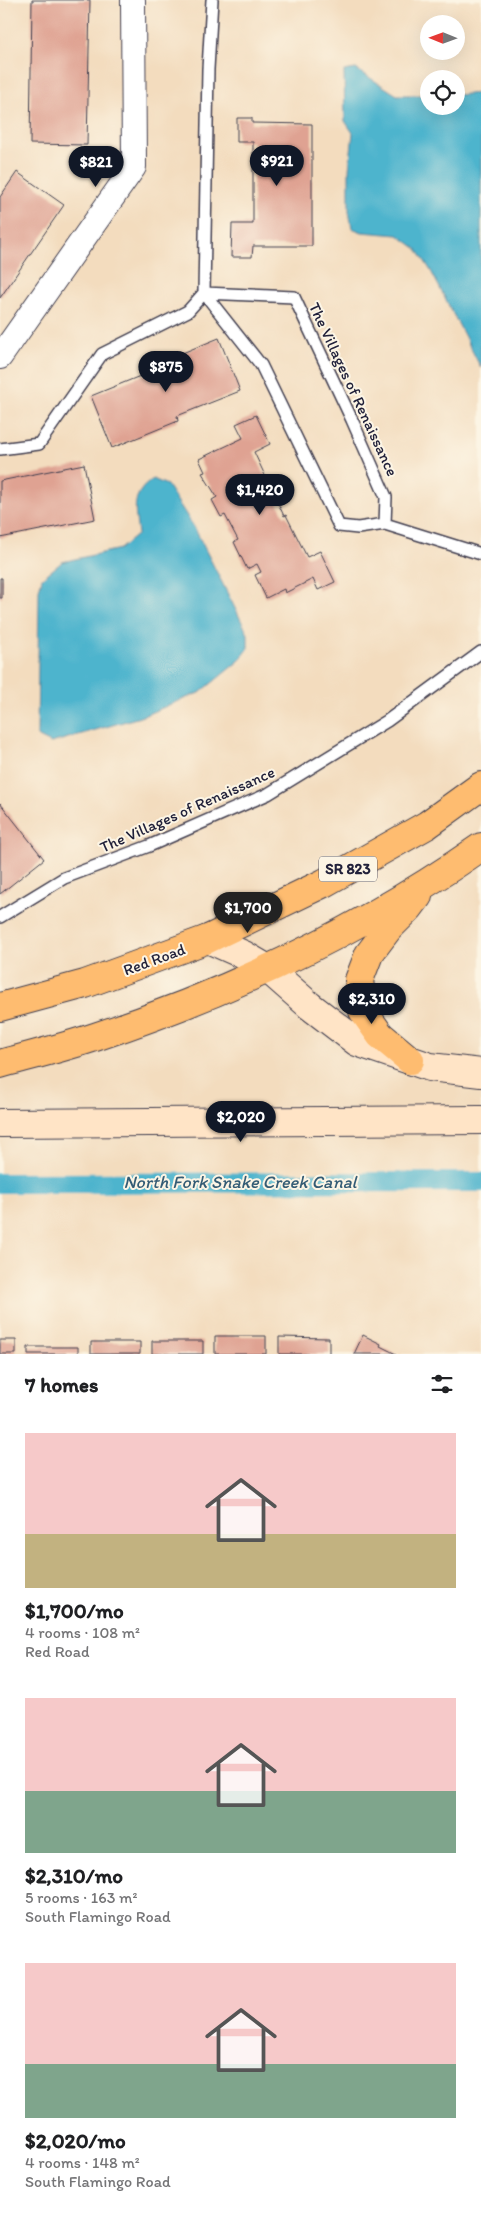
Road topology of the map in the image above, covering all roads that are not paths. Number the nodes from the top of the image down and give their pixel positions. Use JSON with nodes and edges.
{"nodes":[{"id":1,"x":133,"y":0,"type":"edge"},
{"id":2,"x":213,"y":1,"type":"edge"},
{"id":3,"x":204,"y":293,"type":"junction"},
{"id":4,"x":0,"y":357,"type":"edge"},
{"id":5,"x":0,"y":449,"type":"edge"},
{"id":6,"x":384,"y":524,"type":"junction"},
{"id":7,"x":481,"y":554,"type":"edge"},
{"id":8,"x":481,"y":652,"type":"edge"},
{"id":9,"x":481,"y":786,"type":"edge"},
{"id":10,"x":481,"y":847,"type":"edge"},
{"id":11,"x":428,"y":881,"type":"junction"},
{"id":12,"x":0,"y":917,"type":"edge"},
{"id":13,"x":208,"y":939,"type":"junction"},
{"id":14,"x":268,"y":970,"type":"junction"},
{"id":15,"x":0,"y":1007,"type":"edge"},
{"id":16,"x":410,"y":1060,"type":"junction"},
{"id":17,"x":0,"y":1064,"type":"edge"},
{"id":18,"x":481,"y":1073,"type":"edge"},
{"id":19,"x":481,"y":1120,"type":"edge"},
{"id":20,"x":0,"y":1123,"type":"edge"}],
"edges":[{"from":1,"to":4,"type":"street"},
{"from":2,"to":3,"type":"lane"},
{"from":3,"to":5,"type":"lane"},
{"from":3,"to":6,"type":"lane"},
{"from":3,"to":6,"type":"lane","name":"The Villages of Renaissance"},
{"from":6,"to":7,"type":"lane"},
{"from":8,"to":12,"type":"lane","name":"The Villages of Renaissance"},
{"from":9,"to":13,"type":"highway","name":"Red Road","number":"SR 823"},
{"from":10,"to":11,"type":"highway"},
{"from":11,"to":14,"type":"highway"},
{"from":11,"to":16,"type":"highway"},
{"from":13,"to":14,"type":"main road"},
{"from":13,"to":15,"type":"highway","name":"Red Road","number":"SR 823"},
{"from":14,"to":16,"type":"main road"},
{"from":14,"to":17,"type":"highway"},
{"from":16,"to":18,"type":"main road"},
{"from":19,"to":20,"type":"main road"}]}
